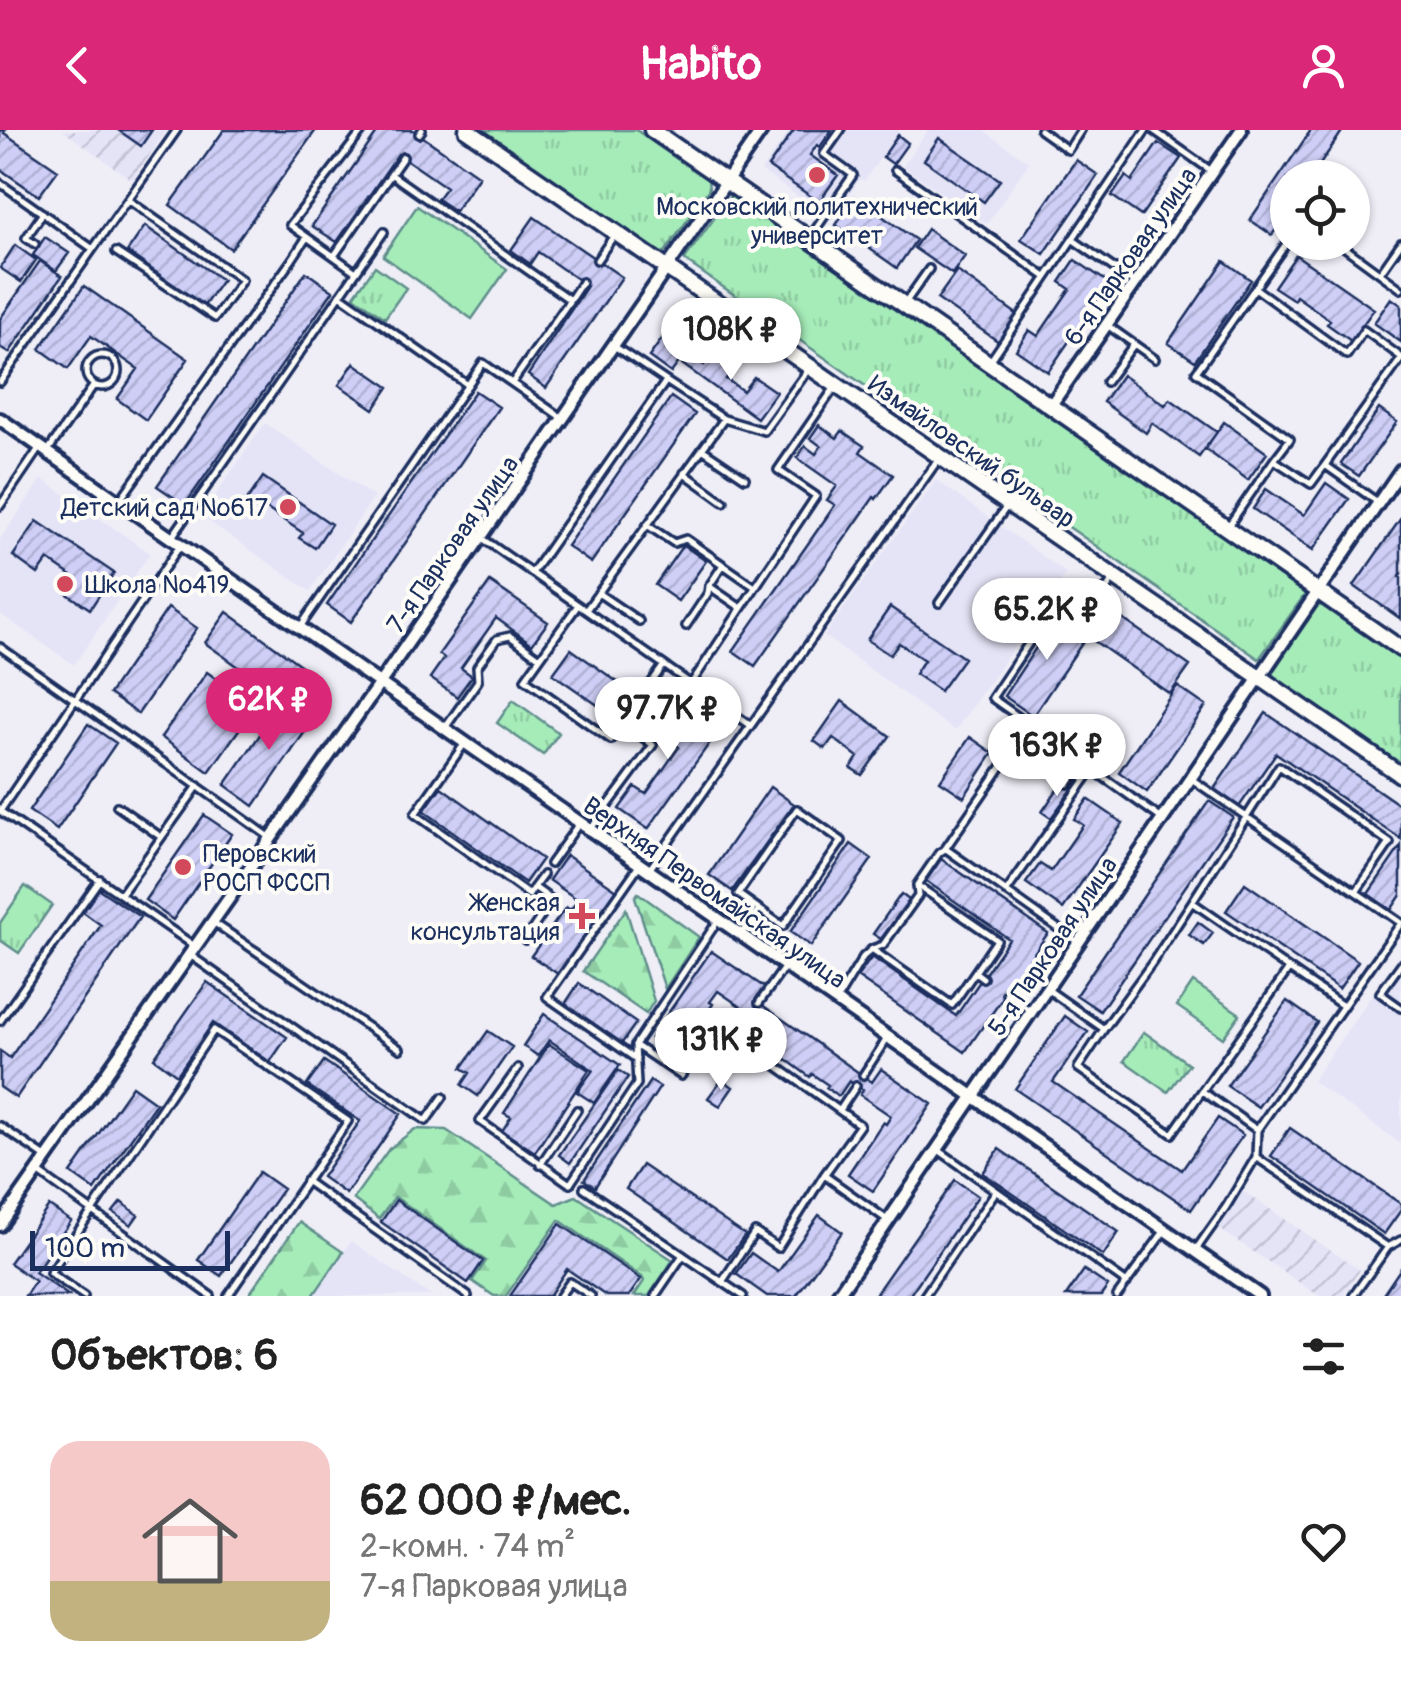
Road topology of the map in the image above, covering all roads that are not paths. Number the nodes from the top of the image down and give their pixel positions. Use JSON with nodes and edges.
{"nodes":[{"id":1,"x":177,"y":130,"type":"edge"},
{"id":2,"x":363,"y":130,"type":"edge"},
{"id":3,"x":467,"y":130,"type":"edge"},
{"id":4,"x":652,"y":130,"type":"edge"},
{"id":5,"x":762,"y":130,"type":"edge"},
{"id":6,"x":841,"y":130,"type":"edge"},
{"id":7,"x":1040,"y":130,"type":"edge"},
{"id":8,"x":1081,"y":130,"type":"edge"},
{"id":9,"x":1149,"y":130,"type":"edge"},
{"id":10,"x":1241,"y":130,"type":"edge"},
{"id":11,"x":403,"y":157,"type":"dead end"},
{"id":12,"x":895,"y":170,"type":"dead end"},
{"id":13,"x":1213,"y":172,"type":"junction"},
{"id":14,"x":392,"y":175,"type":"junction"},
{"id":15,"x":727,"y":181,"type":"junction"},
{"id":16,"x":0,"y":183,"type":"edge"},
{"id":17,"x":128,"y":200,"type":"junction"},
{"id":18,"x":43,"y":213,"type":"junction"},
{"id":19,"x":384,"y":232,"type":"dead end"},
{"id":20,"x":616,"y":232,"type":"junction"},
{"id":21,"x":307,"y":237,"type":"junction"},
{"id":22,"x":810,"y":239,"type":"junction"},
{"id":23,"x":1072,"y":239,"type":"junction"},
{"id":24,"x":1401,"y":242,"type":"edge"},
{"id":25,"x":35,"y":244,"type":"dead end"},
{"id":26,"x":93,"y":248,"type":"junction"},
{"id":27,"x":116,"y":252,"type":"dead end"},
{"id":28,"x":334,"y":256,"type":"junction"},
{"id":29,"x":597,"y":260,"type":"dead end"},
{"id":30,"x":1275,"y":260,"type":"edge"},
{"id":31,"x":1361,"y":260,"type":"edge"},
{"id":32,"x":668,"y":268,"type":"junction"},
{"id":33,"x":929,"y":269,"type":"dead end"},
{"id":34,"x":356,"y":272,"type":"junction"},
{"id":35,"x":1380,"y":274,"type":"junction"},
{"id":36,"x":1046,"y":277,"type":"junction"},
{"id":37,"x":582,"y":282,"type":"dead end"},
{"id":38,"x":1136,"y":283,"type":"junction"},
{"id":39,"x":1255,"y":288,"type":"junction"},
{"id":40,"x":1401,"y":289,"type":"edge"},
{"id":41,"x":340,"y":295,"type":"junction"},
{"id":42,"x":570,"y":300,"type":"junction"},
{"id":43,"x":904,"y":305,"type":"junction"},
{"id":44,"x":1107,"y":325,"type":"junction"},
{"id":45,"x":1134,"y":344,"type":"junction"},
{"id":46,"x":614,"y":346,"type":"junction"},
{"id":47,"x":1401,"y":358,"type":"edge"},
{"id":48,"x":1155,"y":359,"type":"dead end"},
{"id":49,"x":989,"y":363,"type":"junction"},
{"id":50,"x":811,"y":366,"type":"junction"},
{"id":51,"x":666,"y":381,"type":"junction"},
{"id":52,"x":0,"y":382,"type":"edge"},
{"id":53,"x":1106,"y":382,"type":"dead end"},
{"id":54,"x":512,"y":383,"type":"junction"},
{"id":55,"x":468,"y":384,"type":"junction"},
{"id":56,"x":837,"y":385,"type":"junction"},
{"id":57,"x":94,"y":386,"type":"junction"},
{"id":58,"x":1051,"y":406,"type":"junction"},
{"id":59,"x":562,"y":418,"type":"junction"},
{"id":60,"x":724,"y":418,"type":"junction"},
{"id":61,"x":0,"y":419,"type":"edge"},
{"id":62,"x":44,"y":449,"type":"junction"},
{"id":63,"x":702,"y":449,"type":"junction"},
{"id":64,"x":940,"y":456,"type":"junction"},
{"id":65,"x":1274,"y":460,"type":"junction"},
{"id":66,"x":1325,"y":465,"type":"junction"},
{"id":67,"x":684,"y":473,"type":"junction"},
{"id":68,"x":744,"y":478,"type":"dead end"},
{"id":69,"x":1399,"y":478,"type":"edge"},
{"id":70,"x":120,"y":501,"type":"junction"},
{"id":71,"x":724,"y":502,"type":"dead end"},
{"id":72,"x":1379,"y":502,"type":"junction"},
{"id":73,"x":1009,"y":504,"type":"junction"},
{"id":74,"x":0,"y":506,"type":"edge"},
{"id":75,"x":647,"y":525,"type":"junction"},
{"id":76,"x":1228,"y":527,"type":"junction"},
{"id":77,"x":481,"y":537,"type":"junction"},
{"id":78,"x":177,"y":540,"type":"junction"},
{"id":79,"x":723,"y":565,"type":"junction"},
{"id":80,"x":532,"y":573,"type":"junction"},
{"id":81,"x":1115,"y":576,"type":"junction"},
{"id":82,"x":708,"y":586,"type":"junction"},
{"id":83,"x":755,"y":588,"type":"junction"},
{"id":84,"x":1318,"y":591,"type":"junction"},
{"id":85,"x":598,"y":593,"type":"junction"},
{"id":86,"x":939,"y":603,"type":"dead end"},
{"id":87,"x":578,"y":605,"type":"junction"},
{"id":88,"x":741,"y":608,"type":"junction"},
{"id":89,"x":586,"y":610,"type":"junction"},
{"id":90,"x":639,"y":621,"type":"dead end"},
{"id":91,"x":300,"y":626,"type":"junction"},
{"id":92,"x":686,"y":626,"type":"dead end"},
{"id":93,"x":0,"y":647,"type":"edge"},
{"id":94,"x":1401,"y":648,"type":"edge"},
{"id":95,"x":540,"y":658,"type":"junction"},
{"id":96,"x":664,"y":665,"type":"junction"},
{"id":97,"x":1260,"y":676,"type":"junction"},
{"id":98,"x":380,"y":683,"type":"junction"},
{"id":99,"x":691,"y":684,"type":"junction"},
{"id":100,"x":75,"y":700,"type":"junction"},
{"id":101,"x":623,"y":723,"type":"junction"},
{"id":102,"x":750,"y":725,"type":"junction"},
{"id":103,"x":1030,"y":725,"type":"junction"},
{"id":104,"x":445,"y":728,"type":"junction"},
{"id":105,"x":465,"y":742,"type":"junction"},
{"id":106,"x":1084,"y":762,"type":"junction"},
{"id":107,"x":1094,"y":769,"type":"junction"},
{"id":108,"x":1401,"y":775,"type":"edge"},
{"id":109,"x":1190,"y":778,"type":"junction"},
{"id":110,"x":1068,"y":784,"type":"dead end"},
{"id":111,"x":198,"y":786,"type":"junction"},
{"id":112,"x":117,"y":806,"type":"dead end"},
{"id":113,"x":1246,"y":817,"type":"junction"},
{"id":114,"x":1162,"y":819,"type":"junction"},
{"id":115,"x":580,"y":822,"type":"junction"},
{"id":116,"x":590,"y":830,"type":"junction"},
{"id":117,"x":161,"y":837,"type":"junction"},
{"id":118,"x":271,"y":838,"type":"junction"},
{"id":119,"x":945,"y":849,"type":"junction"},
{"id":120,"x":550,"y":864,"type":"dead end"},
{"id":121,"x":645,"y":867,"type":"junction"},
{"id":122,"x":542,"y":875,"type":"dead end"},
{"id":123,"x":100,"y":880,"type":"junction"},
{"id":124,"x":917,"y":884,"type":"junction"},
{"id":125,"x":534,"y":887,"type":"junction"},
{"id":126,"x":1006,"y":892,"type":"junction"},
{"id":127,"x":1356,"y":892,"type":"junction"},
{"id":128,"x":121,"y":894,"type":"junction"},
{"id":129,"x":1192,"y":902,"type":"junction"},
{"id":130,"x":759,"y":910,"type":"junction"},
{"id":131,"x":719,"y":918,"type":"junction"},
{"id":132,"x":213,"y":922,"type":"junction"},
{"id":133,"x":1401,"y":923,"type":"edge"},
{"id":134,"x":742,"y":934,"type":"junction"},
{"id":135,"x":525,"y":940,"type":"dead end"},
{"id":136,"x":1078,"y":942,"type":"junction"},
{"id":137,"x":872,"y":950,"type":"junction"},
{"id":138,"x":193,"y":951,"type":"junction"},
{"id":139,"x":1401,"y":964,"type":"edge"},
{"id":140,"x":786,"y":965,"type":"junction"},
{"id":141,"x":1289,"y":970,"type":"junction"},
{"id":142,"x":975,"y":972,"type":"junction"},
{"id":143,"x":983,"y":978,"type":"dead end"},
{"id":144,"x":1047,"y":989,"type":"junction"},
{"id":145,"x":1006,"y":994,"type":"dead end"},
{"id":146,"x":836,"y":1000,"type":"junction"},
{"id":147,"x":759,"y":1003,"type":"dead end"},
{"id":148,"x":1343,"y":1006,"type":"junction"},
{"id":149,"x":1401,"y":1008,"type":"edge"},
{"id":150,"x":1032,"y":1011,"type":"junction"},
{"id":151,"x":752,"y":1014,"type":"dead end"},
{"id":152,"x":0,"y":1022,"type":"edge"},
{"id":153,"x":1104,"y":1028,"type":"junction"},
{"id":154,"x":888,"y":1036,"type":"junction"},
{"id":155,"x":735,"y":1037,"type":"junction"},
{"id":156,"x":635,"y":1045,"type":"junction"},
{"id":157,"x":400,"y":1049,"type":"dead end"},
{"id":158,"x":636,"y":1059,"type":"junction"},
{"id":159,"x":518,"y":1068,"type":"dead end"},
{"id":160,"x":863,"y":1076,"type":"dead end"},
{"id":161,"x":856,"y":1086,"type":"dead end"},
{"id":162,"x":1202,"y":1091,"type":"junction"},
{"id":163,"x":974,"y":1096,"type":"junction"},
{"id":164,"x":443,"y":1097,"type":"dead end"},
{"id":165,"x":577,"y":1110,"type":"dead end"},
{"id":166,"x":840,"y":1110,"type":"junction"},
{"id":167,"x":0,"y":1126,"type":"edge"},
{"id":168,"x":1256,"y":1130,"type":"junction"},
{"id":169,"x":937,"y":1149,"type":"junction"},
{"id":170,"x":1256,"y":1157,"type":"junction"},
{"id":171,"x":46,"y":1158,"type":"junction"},
{"id":172,"x":540,"y":1165,"type":"junction"},
{"id":173,"x":37,"y":1172,"type":"junction"},
{"id":174,"x":824,"y":1175,"type":"junction"},
{"id":175,"x":306,"y":1181,"type":"junction"},
{"id":176,"x":584,"y":1188,"type":"dead end"},
{"id":177,"x":996,"y":1191,"type":"junction"},
{"id":178,"x":92,"y":1210,"type":"junction"},
{"id":179,"x":889,"y":1220,"type":"junction"},
{"id":180,"x":0,"y":1225,"type":"edge"},
{"id":181,"x":1164,"y":1230,"type":"junction"},
{"id":182,"x":1401,"y":1240,"type":"edge"},
{"id":183,"x":1388,"y":1247,"type":"junction"},
{"id":184,"x":1194,"y":1251,"type":"junction"},
{"id":185,"x":682,"y":1255,"type":"junction"},
{"id":186,"x":722,"y":1282,"type":"junction"},
{"id":187,"x":1126,"y":1283,"type":"junction"},
{"id":188,"x":463,"y":1295,"type":"edge"},
{"id":189,"x":84,"y":1296,"type":"edge"},
{"id":190,"x":211,"y":1296,"type":"edge"},
{"id":191,"x":228,"y":1296,"type":"edge"},
{"id":192,"x":560,"y":1296,"type":"edge"},
{"id":193,"x":591,"y":1296,"type":"edge"},
{"id":194,"x":655,"y":1296,"type":"edge"},
{"id":195,"x":743,"y":1296,"type":"edge"},
{"id":196,"x":837,"y":1296,"type":"edge"},
{"id":197,"x":924,"y":1296,"type":"edge"},
{"id":198,"x":1117,"y":1296,"type":"edge"},
{"id":199,"x":1260,"y":1296,"type":"edge"},
{"id":200,"x":1354,"y":1296,"type":"edge"}],
"edges":[{"from":1,"to":17,"type":"lane"},
{"from":2,"to":21,"type":"lane"},
{"from":3,"to":20,"type":"street","name":"Измайловский бульвар"},
{"from":4,"to":15,"type":"street"},
{"from":5,"to":15,"type":"street","name":"7-я Парковая улица"},
{"from":6,"to":22,"type":"lane"},
{"from":7,"to":8,"type":"lane"},
{"from":9,"to":13,"type":"lane"},
{"from":9,"to":23,"type":"lane"},
{"from":10,"to":13,"type":"street","name":"6-я Парковая улица"},
{"from":11,"to":14,"type":"lane"},
{"from":12,"to":36,"type":"lane"},
{"from":13,"to":38,"type":"street","name":"6-я Парковая улица"},
{"from":14,"to":28,"type":"lane"},
{"from":14,"to":42,"type":"lane"},
{"from":15,"to":22,"type":"street"},
{"from":15,"to":32,"type":"street","name":"7-я Парковая улица"},
{"from":16,"to":18,"type":"lane"},
{"from":17,"to":26,"type":"lane"},
{"from":17,"to":27,"type":"lane"},
{"from":18,"to":25,"type":"lane"},
{"from":18,"to":26,"type":"lane"},
{"from":19,"to":34,"type":"lane"},
{"from":20,"to":29,"type":"lane"},
{"from":20,"to":32,"type":"street","name":"Измайловский бульвар"},
{"from":21,"to":28,"type":"lane"},
{"from":21,"to":70,"type":"lane"},
{"from":22,"to":43,"type":"street"},
{"from":23,"to":36,"type":"lane"},
{"from":23,"to":38,"type":"lane"},
{"from":24,"to":35,"type":"lane"},
{"from":26,"to":52,"type":"lane"},
{"from":28,"to":34,"type":"lane"},
{"from":30,"to":39,"type":"lane"},
{"from":31,"to":35,"type":"lane"},
{"from":32,"to":46,"type":"street","name":"7-я Парковая улица"},
{"from":32,"to":50,"type":"street","name":"Измайловский бульвар"},
{"from":33,"to":43,"type":"lane"},
{"from":34,"to":41,"type":"lane"},
{"from":35,"to":40,"type":"lane"},
{"from":36,"to":49,"type":"lane"},
{"from":37,"to":42,"type":"lane"},
{"from":38,"to":44,"type":"street","name":"6-я Парковая улица"},
{"from":39,"to":47,"type":"lane"},
{"from":39,"to":65,"type":"lane"},
{"from":41,"to":55,"type":"lane"},
{"from":41,"to":78,"type":"lane"},
{"from":42,"to":54,"type":"lane"},
{"from":43,"to":49,"type":"street"},
{"from":44,"to":45,"type":"lane"},
{"from":44,"to":58,"type":"street","name":"6-я Парковая улица"},
{"from":45,"to":48,"type":"lane"},
{"from":45,"to":53,"type":"lane"},
{"from":46,"to":51,"type":"lane"},
{"from":46,"to":59,"type":"street","name":"7-я Парковая улица"},
{"from":47,"to":66,"type":"lane"},
{"from":49,"to":58,"type":"street"},
{"from":50,"to":56,"type":"street","name":"Измайловский бульвар"},
{"from":50,"to":60,"type":"lane"},
{"from":51,"to":60,"type":"lane"},
{"from":51,"to":80,"type":"lane"},
{"from":54,"to":55,"type":"lane"},
{"from":54,"to":59,"type":"lane"},
{"from":55,"to":91,"type":"lane"},
{"from":56,"to":64,"type":"street","name":"Измайловский бульвар"},
{"from":56,"to":83,"type":"lane"},
{"from":57,"to":57,"type":"lane"},
{"from":57,"to":62,"type":"lane"},
{"from":58,"to":76,"type":"street"},
{"from":59,"to":77,"type":"street","name":"7-я Парковая улица"},
{"from":60,"to":63,"type":"lane"},
{"from":61,"to":62,"type":"street","name":"Верхняя Первомайская улица"},
{"from":62,"to":70,"type":"street","name":"Верхняя Первомайская улица"},
{"from":62,"to":74,"type":"lane"},
{"from":63,"to":67,"type":"lane"},
{"from":63,"to":68,"type":"lane"},
{"from":64,"to":73,"type":"street","name":"Измайловский бульвар"},
{"from":64,"to":102,"type":"lane"},
{"from":65,"to":66,"type":"lane"},
{"from":65,"to":76,"type":"lane"},
{"from":66,"to":72,"type":"lane"},
{"from":67,"to":71,"type":"lane"},
{"from":67,"to":75,"type":"lane"},
{"from":69,"to":72,"type":"street","name":"5-я Парковая улица"},
{"from":70,"to":78,"type":"street","name":"Верхняя Первомайская улица"},
{"from":72,"to":84,"type":"street","name":"5-я Парковая улица"},
{"from":73,"to":81,"type":"street","name":"Измайловский бульвар"},
{"from":73,"to":86,"type":"lane"},
{"from":75,"to":79,"type":"lane"},
{"from":75,"to":85,"type":"lane"},
{"from":76,"to":84,"type":"street"},
{"from":77,"to":80,"type":"lane"},
{"from":77,"to":98,"type":"street","name":"7-я Парковая улица"},
{"from":78,"to":91,"type":"street","name":"Верхняя Первомайская улица"},
{"from":78,"to":100,"type":"lane"},
{"from":79,"to":82,"type":"lane"},
{"from":79,"to":83,"type":"lane"},
{"from":80,"to":87,"type":"lane"},
{"from":81,"to":97,"type":"street","name":"Измайловский бульвар"},
{"from":81,"to":103,"type":"lane"},
{"from":82,"to":88,"type":"lane"},
{"from":82,"to":92,"type":"lane"},
{"from":83,"to":88,"type":"lane"},
{"from":84,"to":94,"type":"street"},
{"from":84,"to":97,"type":"street","name":"5-я Парковая улица"},
{"from":85,"to":89,"type":"lane"},
{"from":85,"to":90,"type":"lane"},
{"from":87,"to":89,"type":"lane"},
{"from":87,"to":95,"type":"lane"},
{"from":88,"to":99,"type":"lane"},
{"from":89,"to":96,"type":"lane"},
{"from":91,"to":98,"type":"street","name":"Верхняя Первомайская улица"},
{"from":93,"to":100,"type":"lane"},
{"from":95,"to":101,"type":"lane"},
{"from":95,"to":104,"type":"lane"},
{"from":96,"to":99,"type":"lane"},
{"from":96,"to":101,"type":"lane"},
{"from":97,"to":108,"type":"street","name":"Измайловский бульвар"},
{"from":97,"to":109,"type":"street","name":"5-я Парковая улица"},
{"from":98,"to":104,"type":"street","name":"Верхняя Первомайская улица"},
{"from":98,"to":118,"type":"street","name":"7-я Парковая улица"},
{"from":99,"to":102,"type":"lane"},
{"from":100,"to":111,"type":"lane"},
{"from":100,"to":123,"type":"lane"},
{"from":101,"to":116,"type":"lane"},
{"from":102,"to":121,"type":"lane"},
{"from":103,"to":106,"type":"lane"},
{"from":103,"to":119,"type":"lane"},
{"from":104,"to":105,"type":"street","name":"Верхняя Первомайская улица"},
{"from":105,"to":115,"type":"street","name":"Верхняя Первомайская улица"},
{"from":105,"to":125,"type":"lane"},
{"from":106,"to":107,"type":"lane"},
{"from":106,"to":110,"type":"lane"},
{"from":107,"to":114,"type":"lane"},
{"from":107,"to":126,"type":"lane"},
{"from":109,"to":113,"type":"lane"},
{"from":109,"to":114,"type":"street","name":"5-я Парковая улица"},
{"from":111,"to":117,"type":"lane"},
{"from":111,"to":118,"type":"lane"},
{"from":112,"to":117,"type":"lane"},
{"from":113,"to":127,"type":"lane"},
{"from":113,"to":127,"type":"lane"},
{"from":113,"to":129,"type":"lane"},
{"from":114,"to":136,"type":"street","name":"5-я Парковая улица"},
{"from":115,"to":116,"type":"street","name":"Верхняя Первомайская улица"},
{"from":115,"to":120,"type":"lane"},
{"from":116,"to":121,"type":"street","name":"Верхняя Первомайская улица"},
{"from":117,"to":128,"type":"lane"},
{"from":118,"to":132,"type":"street","name":"7-я Парковая улица"},
{"from":119,"to":124,"type":"lane"},
{"from":119,"to":126,"type":"lane"},
{"from":121,"to":131,"type":"street","name":"Верхняя Первомайская улица"},
{"from":121,"to":158,"type":"lane"},
{"from":122,"to":125,"type":"lane"},
{"from":123,"to":128,"type":"lane"},
{"from":123,"to":152,"type":"lane"},
{"from":124,"to":137,"type":"lane"},
{"from":124,"to":142,"type":"lane"},
{"from":125,"to":135,"type":"lane"},
{"from":126,"to":136,"type":"lane"},
{"from":127,"to":133,"type":"lane"},
{"from":128,"to":138,"type":"lane"},
{"from":129,"to":141,"type":"lane"},
{"from":129,"to":153,"type":"lane"},
{"from":130,"to":130,"type":"lane"},
{"from":130,"to":134,"type":"lane"},
{"from":131,"to":134,"type":"street","name":"Верхняя Первомайская улица"},
{"from":131,"to":156,"type":"lane"},
{"from":132,"to":138,"type":"street","name":"7-я Парковая улица"},
{"from":132,"to":157,"type":"lane"},
{"from":133,"to":148,"type":"lane"},
{"from":134,"to":140,"type":"street","name":"Верхняя Первомайская улица"},
{"from":136,"to":144,"type":"street","name":"5-я Парковая улица"},
{"from":137,"to":142,"type":"lane"},
{"from":137,"to":146,"type":"lane"},
{"from":138,"to":164,"type":"lane"},
{"from":138,"to":171,"type":"street","name":"7-я Парковая улица"},
{"from":139,"to":149,"type":"lane"},
{"from":140,"to":146,"type":"street","name":"Верхняя Первомайская улица"},
{"from":140,"to":147,"type":"lane"},
{"from":141,"to":148,"type":"lane"},
{"from":141,"to":162,"type":"lane"},
{"from":142,"to":143,"type":"lane"},
{"from":144,"to":150,"type":"street","name":"5-я Парковая улица"},
{"from":144,"to":153,"type":"lane"},
{"from":145,"to":150,"type":"lane"},
{"from":146,"to":154,"type":"street","name":"Верхняя Первомайская улица"},
{"from":148,"to":168,"type":"lane"},
{"from":150,"to":163,"type":"street","name":"5-я Парковая улица"},
{"from":151,"to":155,"type":"lane"},
{"from":153,"to":162,"type":"lane"},
{"from":154,"to":160,"type":"lane"},
{"from":154,"to":163,"type":"street","name":"Верхняя Первомайская улица"},
{"from":155,"to":156,"type":"lane"},
{"from":155,"to":166,"type":"lane"},
{"from":156,"to":158,"type":"lane"},
{"from":158,"to":172,"type":"lane"},
{"from":159,"to":172,"type":"lane"},
{"from":161,"to":166,"type":"lane"},
{"from":162,"to":168,"type":"lane"},
{"from":163,"to":169,"type":"street","name":"5-я Парковая улица"},
{"from":163,"to":181,"type":"street","name":"Верхняя Первомайская улица"},
{"from":165,"to":172,"type":"lane"},
{"from":166,"to":174,"type":"lane"},
{"from":167,"to":171,"type":"lane"},
{"from":168,"to":170,"type":"lane"},
{"from":169,"to":177,"type":"lane"},
{"from":169,"to":179,"type":"street","name":"5-я Парковая улица"},
{"from":170,"to":183,"type":"lane"},
{"from":170,"to":184,"type":"lane"},
{"from":171,"to":173,"type":"street","name":"7-я Парковая улица"},
{"from":173,"to":178,"type":"lane"},
{"from":173,"to":180,"type":"street","name":"7-я Парковая улица"},
{"from":174,"to":179,"type":"lane"},
{"from":174,"to":186,"type":"lane"},
{"from":175,"to":178,"type":"lane"},
{"from":175,"to":188,"type":"lane"},
{"from":175,"to":191,"type":"lane"},
{"from":176,"to":185,"type":"lane"},
{"from":177,"to":187,"type":"lane"},
{"from":177,"to":197,"type":"lane"},
{"from":178,"to":189,"type":"lane"},
{"from":178,"to":190,"type":"lane"},
{"from":179,"to":196,"type":"street","name":"5-я Парковая улица"},
{"from":181,"to":184,"type":"street","name":"Верхняя Первомайская улица"},
{"from":181,"to":187,"type":"lane"},
{"from":182,"to":183,"type":"lane"},
{"from":183,"to":200,"type":"lane"},
{"from":184,"to":199,"type":"street","name":"Верхняя Первомайская улица"},
{"from":185,"to":186,"type":"lane"},
{"from":185,"to":194,"type":"lane"},
{"from":186,"to":195,"type":"lane"},
{"from":187,"to":198,"type":"lane"},
{"from":192,"to":193,"type":"lane"}]}
